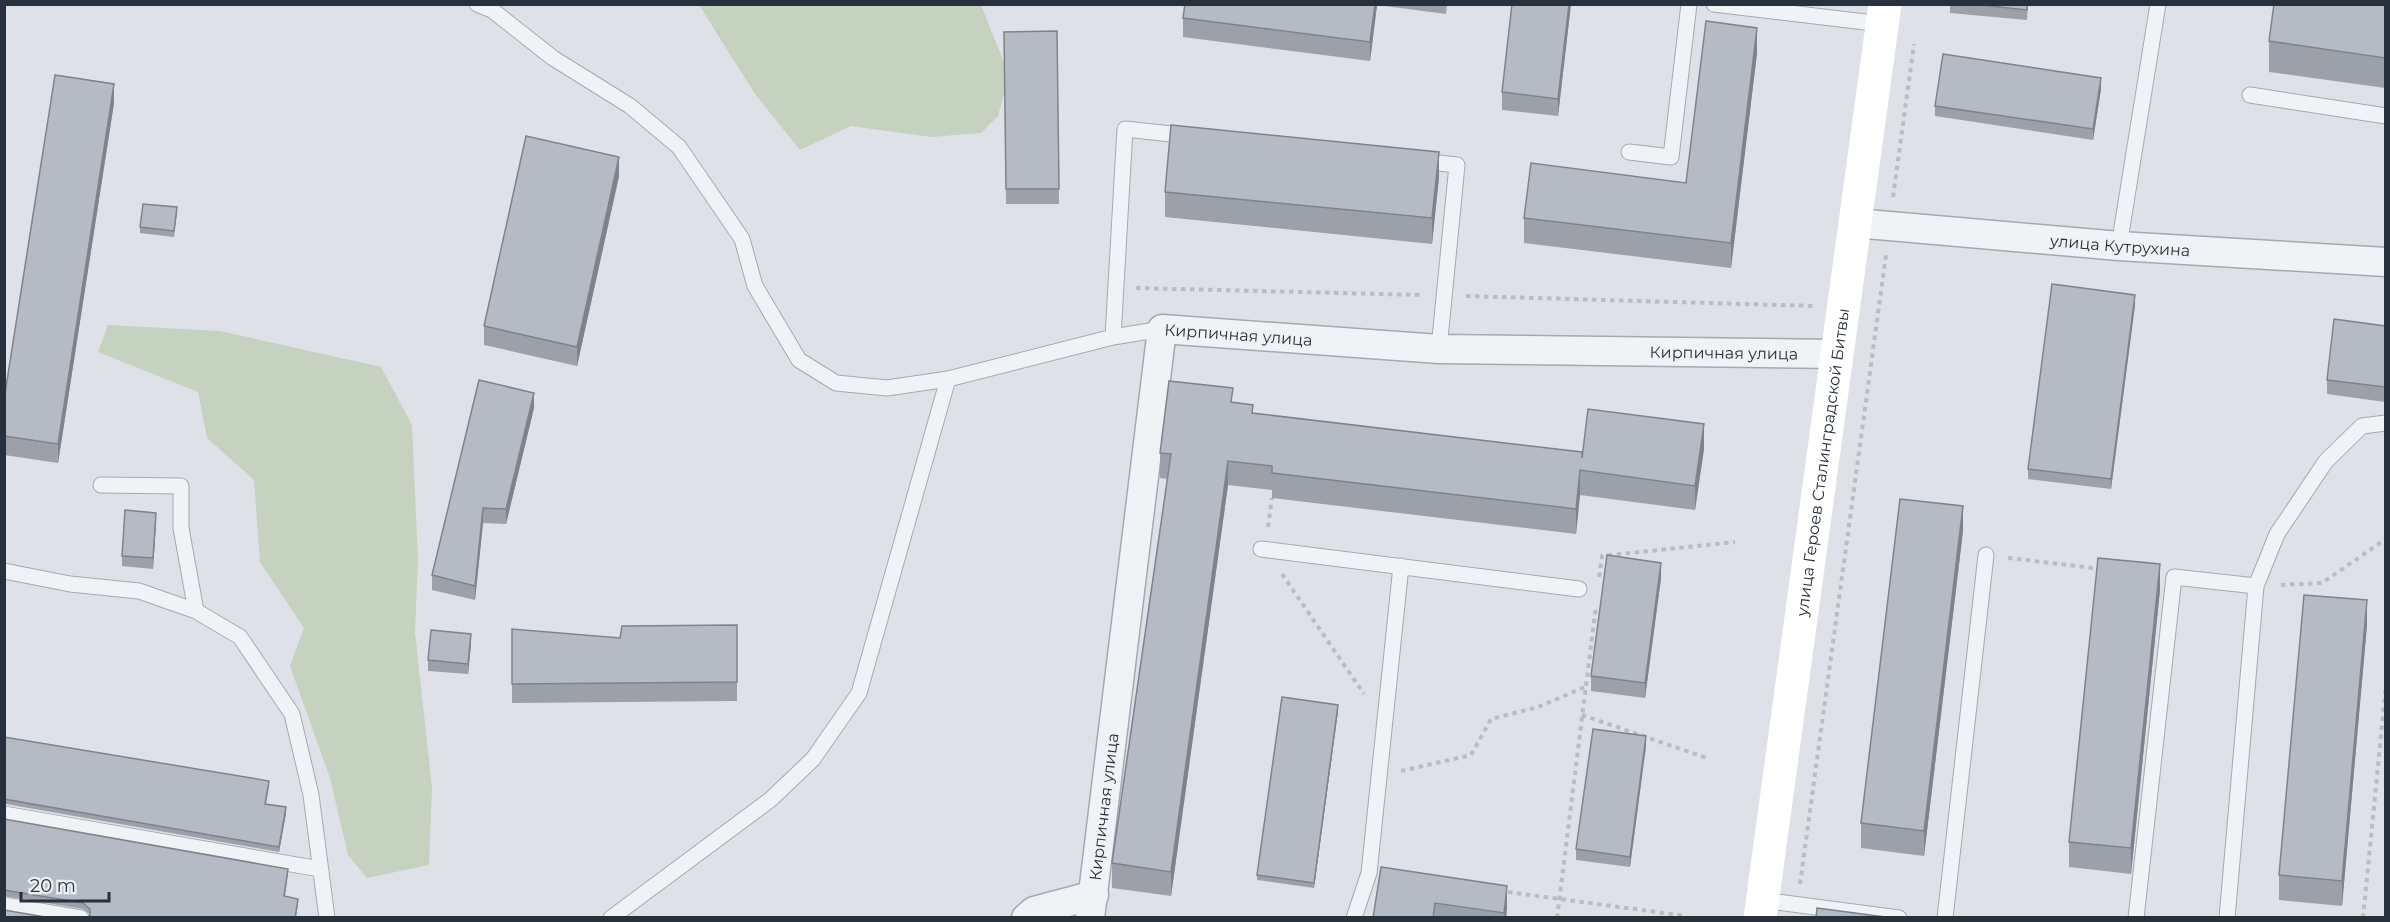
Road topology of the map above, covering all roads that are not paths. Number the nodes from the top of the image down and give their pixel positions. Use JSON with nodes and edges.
{"nodes":[{"id":1,"x":477,"y":4,"type":"edge"},
{"id":2,"x":1689,"y":4,"type":"edge"},
{"id":3,"x":1714,"y":4,"type":"edge"},
{"id":4,"x":2158,"y":4,"type":"edge"},
{"id":5,"x":1884,"y":14,"type":"edge"},
{"id":6,"x":2250,"y":95,"type":"dead end"},
{"id":7,"x":2385,"y":116,"type":"edge"},
{"id":8,"x":1208,"y":138,"type":"edge"},
{"id":9,"x":1629,"y":152,"type":"dead end"},
{"id":10,"x":1409,"y":160,"type":"edge"},
{"id":11,"x":1855,"y":223,"type":"junction"},
{"id":12,"x":2119,"y":246,"type":"junction"},
{"id":13,"x":2385,"y":262,"type":"edge"},
{"id":14,"x":1162,"y":329,"type":"junction"},
{"id":15,"x":1113,"y":337,"type":"junction"},
{"id":16,"x":1439,"y":349,"type":"junction"},
{"id":17,"x":1837,"y":354,"type":"junction"},
{"id":18,"x":948,"y":379,"type":"junction"},
{"id":19,"x":2385,"y":423,"type":"edge"},
{"id":20,"x":101,"y":485,"type":"dead end"},
{"id":21,"x":1263,"y":550,"type":"road end"},
{"id":22,"x":1986,"y":555,"type":"road end"},
{"id":23,"x":1401,"y":566,"type":"junction"},
{"id":24,"x":4,"y":572,"type":"edge"},
{"id":25,"x":2256,"y":586,"type":"junction"},
{"id":26,"x":1579,"y":589,"type":"dead end"},
{"id":27,"x":195,"y":611,"type":"junction"},
{"id":28,"x":4,"y":814,"type":"edge"},
{"id":29,"x":320,"y":869,"type":"junction"},
{"id":30,"x":4,"y":905,"type":"edge"},
{"id":31,"x":1092,"y":906,"type":"edge"},
{"id":32,"x":1761,"y":909,"type":"edge"},
{"id":33,"x":81,"y":918,"type":"edge"},
{"id":34,"x":327,"y":918,"type":"edge"},
{"id":35,"x":611,"y":918,"type":"edge"},
{"id":36,"x":1026,"y":918,"type":"edge"},
{"id":37,"x":1354,"y":918,"type":"edge"},
{"id":38,"x":1899,"y":918,"type":"edge"},
{"id":39,"x":1945,"y":918,"type":"edge"},
{"id":40,"x":2136,"y":918,"type":"edge"},
{"id":41,"x":2227,"y":918,"type":"edge"}],
"edges":[{"from":1,"to":18,"type":"lane"},
{"from":2,"to":9,"type":"lane"},
{"from":3,"to":5,"type":"lane"},
{"from":4,"to":12,"type":"lane"},
{"from":5,"to":11,"type":"street","name":"улица Героев Сталинградской Битвы"},
{"from":6,"to":7,"type":"lane"},
{"from":8,"to":15,"type":"lane"},
{"from":10,"to":16,"type":"lane"},
{"from":11,"to":12,"type":"street","name":"улица Кутрухина"},
{"from":11,"to":17,"type":"street","name":"улица Героев Сталинградской Битвы"},
{"from":12,"to":13,"type":"street","name":"улица Кутрухина"},
{"from":14,"to":15,"type":"lane"},
{"from":14,"to":16,"type":"street","name":"Кирпичная улица"},
{"from":14,"to":31,"type":"street","name":"Кирпичная улица"},
{"from":15,"to":18,"type":"lane"},
{"from":16,"to":17,"type":"street","name":"Кирпичная улица"},
{"from":17,"to":32,"type":"street","name":"улица Героев Сталинградской Битвы"},
{"from":18,"to":35,"type":"lane"},
{"from":19,"to":25,"type":"lane"},
{"from":20,"to":27,"type":"lane"},
{"from":21,"to":23,"type":"lane"},
{"from":22,"to":39,"type":"lane"},
{"from":23,"to":26,"type":"lane"},
{"from":23,"to":37,"type":"lane"},
{"from":24,"to":27,"type":"lane"},
{"from":25,"to":40,"type":"lane"},
{"from":25,"to":41,"type":"lane"},
{"from":27,"to":29,"type":"lane"},
{"from":28,"to":29,"type":"lane"},
{"from":29,"to":34,"type":"lane"},
{"from":30,"to":33,"type":"lane"},
{"from":31,"to":36,"type":"street"},
{"from":32,"to":38,"type":"lane"}]}
